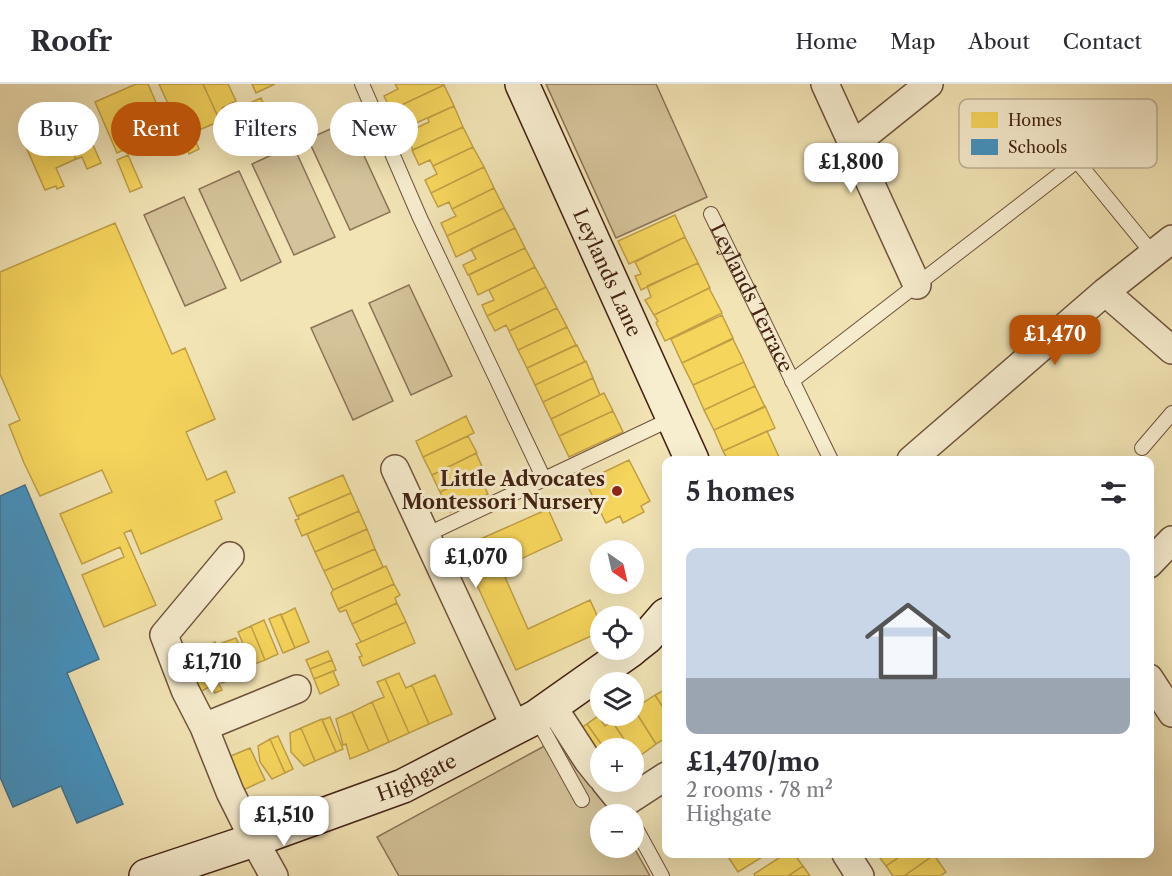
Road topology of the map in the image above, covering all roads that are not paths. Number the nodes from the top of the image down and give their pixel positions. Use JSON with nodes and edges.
{"nodes":[{"id":1,"x":362,"y":84,"type":"edge"},
{"id":2,"x":522,"y":84,"type":"edge"},
{"id":3,"x":825,"y":84,"type":"edge"},
{"id":4,"x":929,"y":84,"type":"edge"},
{"id":5,"x":853,"y":145,"type":"junction"},
{"id":6,"x":1068,"y":168,"type":"edge"},
{"id":7,"x":1084,"y":168,"type":"edge"},
{"id":8,"x":711,"y":214,"type":"dead end"},
{"id":9,"x":1163,"y":247,"type":"edge"},
{"id":10,"x":917,"y":285,"type":"junction"},
{"id":11,"x":1105,"y":292,"type":"junction"},
{"id":12,"x":1172,"y":351,"type":"edge"},
{"id":13,"x":792,"y":381,"type":"junction"},
{"id":14,"x":1172,"y":413,"type":"edge"},
{"id":15,"x":674,"y":418,"type":"junction"},
{"id":16,"x":1142,"y":448,"type":"dead end"},
{"id":17,"x":690,"y":456,"type":"edge"},
{"id":18,"x":829,"y":456,"type":"edge"},
{"id":19,"x":916,"y":456,"type":"edge"},
{"id":20,"x":395,"y":469,"type":"dead end"},
{"id":21,"x":544,"y":479,"type":"junction"},
{"id":22,"x":426,"y":535,"type":"junction"},
{"id":23,"x":1172,"y":540,"type":"edge"},
{"id":24,"x":230,"y":556,"type":"dead end"},
{"id":25,"x":1154,"y":559,"type":"edge"},
{"id":26,"x":662,"y":620,"type":"edge"},
{"id":27,"x":644,"y":639,"type":"edge"},
{"id":28,"x":617,"y":660,"type":"edge"},
{"id":29,"x":1154,"y":686,"type":"edge"},
{"id":30,"x":297,"y":689,"type":"dead end"},
{"id":31,"x":1172,"y":713,"type":"edge"},
{"id":32,"x":535,"y":718,"type":"junction"},
{"id":33,"x":204,"y":727,"type":"junction"},
{"id":34,"x":590,"y":764,"type":"edge"},
{"id":35,"x":662,"y":780,"type":"edge"},
{"id":36,"x":582,"y":800,"type":"dead end"},
{"id":37,"x":638,"y":804,"type":"edge"},
{"id":38,"x":254,"y":840,"type":"junction"},
{"id":39,"x":644,"y":843,"type":"edge"},
{"id":40,"x":849,"y":858,"type":"edge"},
{"id":41,"x":156,"y":875,"type":"edge"},
{"id":42,"x":274,"y":876,"type":"edge"},
{"id":43,"x":662,"y":876,"type":"edge"},
{"id":44,"x":860,"y":876,"type":"edge"}],
"edges":[{"from":1,"to":21,"type":"lane"},
{"from":2,"to":15,"type":"street","name":"Leylands Lane"},
{"from":3,"to":5,"type":"street"},
{"from":4,"to":5,"type":"street"},
{"from":5,"to":10,"type":"street"},
{"from":6,"to":10,"type":"lane","name":"Leylands Terrace"},
{"from":7,"to":9,"type":"lane","name":"Leylands Terrace"},
{"from":8,"to":13,"type":"lane","name":"Leylands Terrace"},
{"from":9,"to":11,"type":"street"},
{"from":10,"to":13,"type":"lane","name":"Leylands Terrace"},
{"from":11,"to":12,"type":"street"},
{"from":11,"to":19,"type":"street"},
{"from":13,"to":18,"type":"lane","name":"Leylands Terrace"},
{"from":14,"to":16,"type":"lane"},
{"from":15,"to":17,"type":"street","name":"Leylands Lane"},
{"from":15,"to":21,"type":"lane"},
{"from":20,"to":22,"type":"street"},
{"from":21,"to":22,"type":"lane"},
{"from":22,"to":32,"type":"street"},
{"from":23,"to":25,"type":"street"},
{"from":24,"to":33,"type":"street"},
{"from":26,"to":27,"type":"street","name":"Highgate"},
{"from":28,"to":32,"type":"street","name":"Highgate"},
{"from":29,"to":31,"type":"street"},
{"from":30,"to":33,"type":"street"},
{"from":32,"to":34,"type":"street"},
{"from":32,"to":36,"type":"lane"},
{"from":32,"to":38,"type":"street","name":"Highgate"},
{"from":33,"to":38,"type":"street"},
{"from":35,"to":37,"type":"street"},
{"from":38,"to":41,"type":"street","name":"Highgate"},
{"from":38,"to":42,"type":"street"},
{"from":39,"to":43,"type":"lane"},
{"from":40,"to":44,"type":"street"}]}
